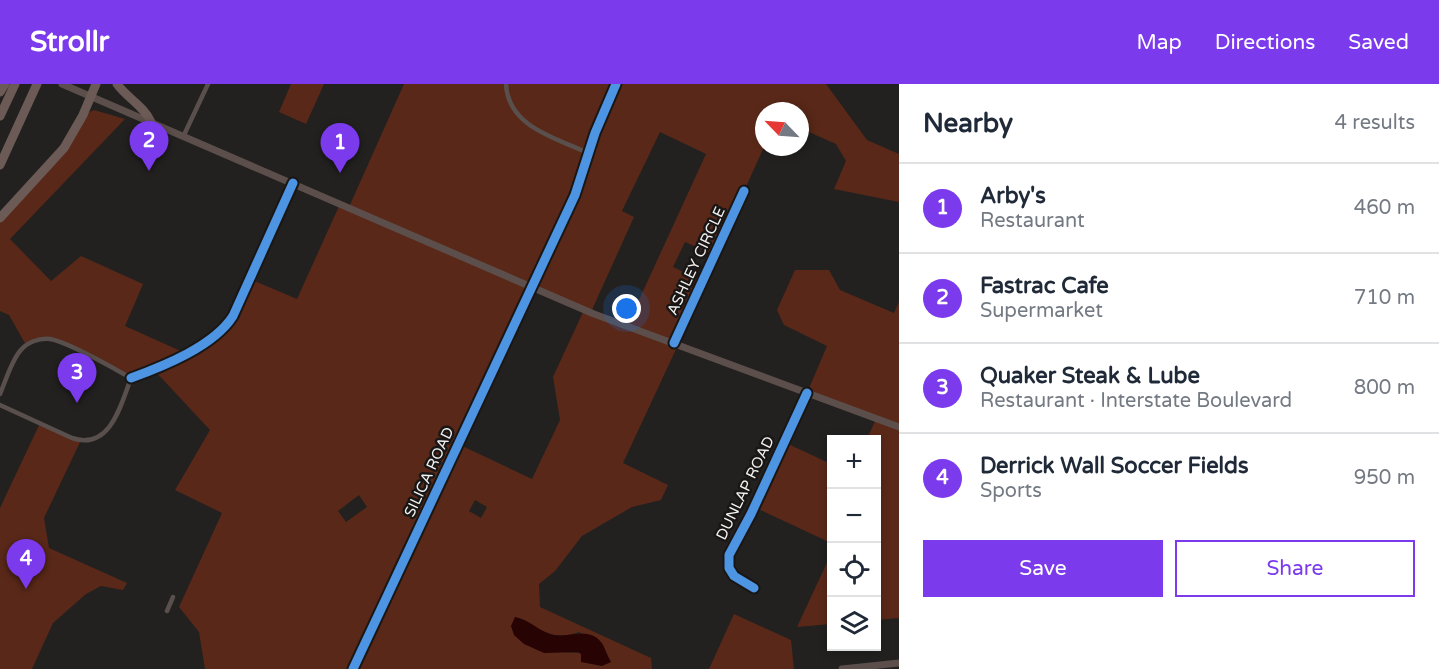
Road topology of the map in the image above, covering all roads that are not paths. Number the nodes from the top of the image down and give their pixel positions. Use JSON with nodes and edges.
{"nodes":[{"id":1,"x":5,"y":84,"type":"edge"},
{"id":2,"x":15,"y":84,"type":"edge"},
{"id":3,"x":37,"y":84,"type":"edge"},
{"id":4,"x":62,"y":84,"type":"edge"},
{"id":5,"x":96,"y":84,"type":"edge"},
{"id":6,"x":117,"y":84,"type":"edge"},
{"id":7,"x":208,"y":84,"type":"edge"},
{"id":8,"x":506,"y":84,"type":"edge"},
{"id":9,"x":616,"y":84,"type":"edge"},
{"id":10,"x":0,"y":92,"type":"edge"},
{"id":11,"x":91,"y":96,"type":"junction"},
{"id":12,"x":0,"y":116,"type":"edge"},
{"id":13,"x":152,"y":122,"type":"junction"},
{"id":14,"x":184,"y":135,"type":"junction"},
{"id":15,"x":588,"y":153,"type":"junction"},
{"id":16,"x":0,"y":165,"type":"edge"},
{"id":17,"x":293,"y":183,"type":"junction"},
{"id":18,"x":744,"y":191,"type":"dead end"},
{"id":19,"x":0,"y":218,"type":"edge"},
{"id":20,"x":532,"y":288,"type":"junction"},
{"id":21,"x":674,"y":343,"type":"junction"},
{"id":22,"x":131,"y":378,"type":"junction"},
{"id":23,"x":807,"y":393,"type":"junction"},
{"id":24,"x":0,"y":394,"type":"edge"},
{"id":25,"x":0,"y":405,"type":"edge"},
{"id":26,"x":899,"y":427,"type":"edge"},
{"id":27,"x":754,"y":588,"type":"dead end"},
{"id":28,"x":173,"y":597,"type":"dead end"},
{"id":29,"x":167,"y":611,"type":"dead end"},
{"id":30,"x":899,"y":663,"type":"edge"},
{"id":31,"x":353,"y":669,"type":"edge"},
{"id":32,"x":842,"y":669,"type":"edge"}],
"edges":[{"from":1,"to":10,"type":"highway"},
{"from":2,"to":12,"type":"highway"},
{"from":3,"to":16,"type":"highway"},
{"from":4,"to":11,"type":"main road"},
{"from":5,"to":11,"type":"highway"},
{"from":6,"to":13,"type":"highway"},
{"from":7,"to":14,"type":"street"},
{"from":8,"to":15,"type":"street"},
{"from":9,"to":15,"type":"street"},
{"from":11,"to":13,"type":"main road"},
{"from":11,"to":19,"type":"highway"},
{"from":13,"to":14,"type":"main road"},
{"from":14,"to":17,"type":"main road"},
{"from":15,"to":20,"type":"street"},
{"from":17,"to":20,"type":"main road"},
{"from":17,"to":22,"type":"street"},
{"from":18,"to":21,"type":"street","name":"ASHLEY CIRCLE"},
{"from":20,"to":21,"type":"main road"},
{"from":20,"to":31,"type":"main road","name":"SILICA ROAD"},
{"from":21,"to":23,"type":"main road"},
{"from":22,"to":24,"type":"street"},
{"from":22,"to":25,"type":"street"},
{"from":23,"to":26,"type":"main road"},
{"from":23,"to":27,"type":"street","name":"DUNLAP ROAD"},
{"from":28,"to":29,"type":"street"},
{"from":30,"to":32,"type":"main road"}]}
